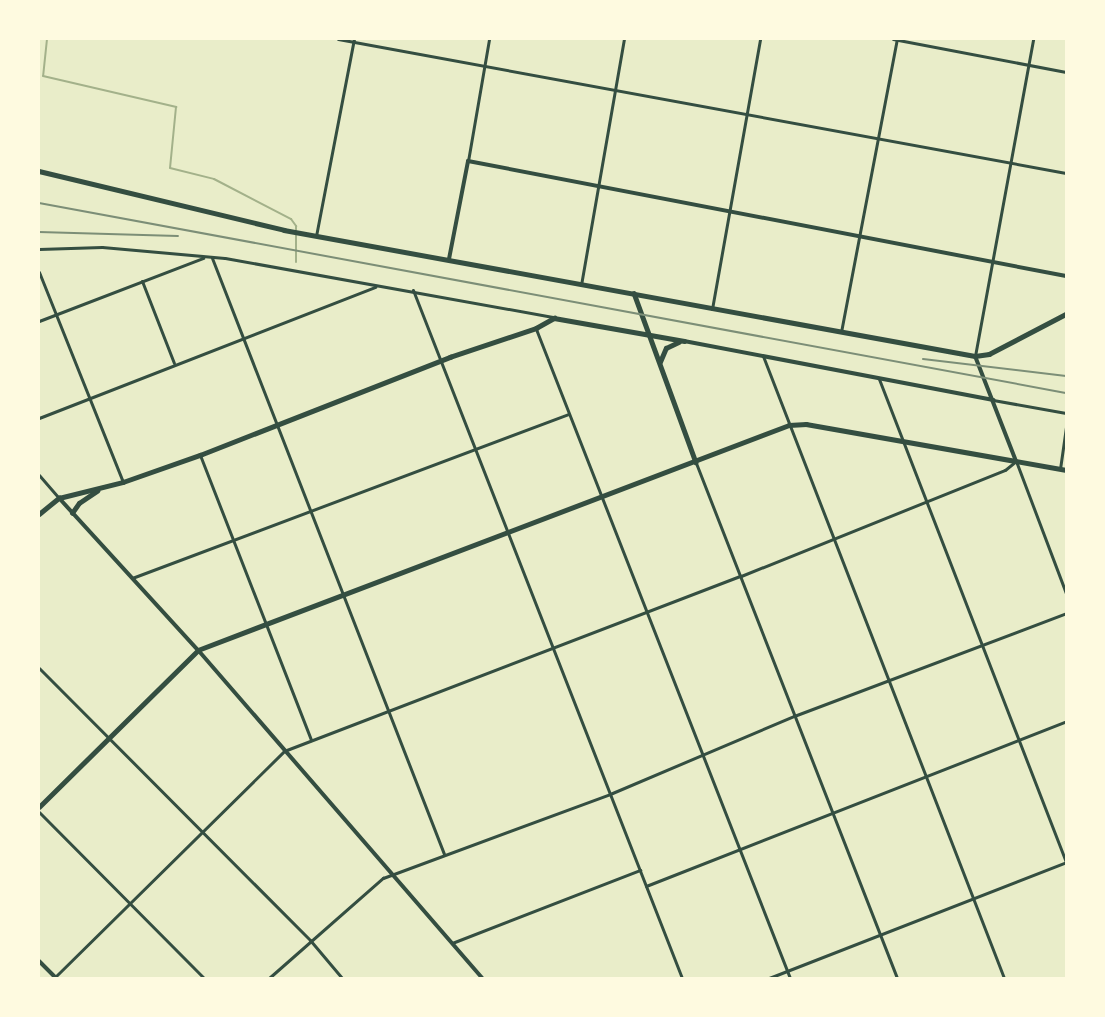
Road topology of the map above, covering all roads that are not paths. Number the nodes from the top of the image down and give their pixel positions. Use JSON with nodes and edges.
{"nodes":[{"id":1,"x":338,"y":39,"type":"edge"},
{"id":2,"x":489,"y":39,"type":"edge"},
{"id":3,"x":624,"y":39,"type":"edge"},
{"id":4,"x":760,"y":39,"type":"edge"},
{"id":5,"x":896,"y":39,"type":"edge"},
{"id":6,"x":1033,"y":39,"type":"edge"},
{"id":7,"x":354,"y":40,"type":"edge"},
{"id":8,"x":484,"y":64,"type":"junction"},
{"id":9,"x":1028,"y":65,"type":"junction"},
{"id":10,"x":1066,"y":72,"type":"edge"},
{"id":11,"x":615,"y":89,"type":"junction"},
{"id":12,"x":748,"y":112,"type":"junction"},
{"id":13,"x":878,"y":137,"type":"junction"},
{"id":14,"x":468,"y":162,"type":"junction"},
{"id":15,"x":1010,"y":163,"type":"junction"},
{"id":16,"x":39,"y":171,"type":"edge"},
{"id":17,"x":1066,"y":173,"type":"edge"},
{"id":18,"x":599,"y":187,"type":"junction"},
{"id":19,"x":730,"y":212,"type":"junction"},
{"id":20,"x":316,"y":236,"type":"junction"},
{"id":21,"x":859,"y":237,"type":"junction"},
{"id":22,"x":39,"y":249,"type":"edge"},
{"id":23,"x":203,"y":258,"type":"junction"},
{"id":24,"x":212,"y":258,"type":"junction"},
{"id":25,"x":449,"y":259,"type":"junction"},
{"id":26,"x":991,"y":262,"type":"junction"},
{"id":27,"x":39,"y":272,"type":"edge"},
{"id":28,"x":1066,"y":276,"type":"edge"},
{"id":29,"x":142,"y":281,"type":"junction"},
{"id":30,"x":581,"y":285,"type":"junction"},
{"id":31,"x":377,"y":286,"type":"junction"},
{"id":32,"x":413,"y":290,"type":"junction"},
{"id":33,"x":634,"y":293,"type":"junction"},
{"id":34,"x":712,"y":309,"type":"junction"},
{"id":35,"x":56,"y":314,"type":"junction"},
{"id":36,"x":1066,"y":314,"type":"edge"},
{"id":37,"x":554,"y":318,"type":"junction"},
{"id":38,"x":39,"y":321,"type":"edge"},
{"id":39,"x":536,"y":328,"type":"junction"},
{"id":40,"x":840,"y":333,"type":"junction"},
{"id":41,"x":649,"y":335,"type":"junction"},
{"id":42,"x":243,"y":338,"type":"junction"},
{"id":43,"x":684,"y":341,"type":"junction"},
{"id":44,"x":763,"y":356,"type":"junction"},
{"id":45,"x":975,"y":356,"type":"junction"},
{"id":46,"x":441,"y":361,"type":"junction"},
{"id":47,"x":175,"y":364,"type":"junction"},
{"id":48,"x":660,"y":365,"type":"junction"},
{"id":49,"x":879,"y":379,"type":"junction"},
{"id":50,"x":89,"y":398,"type":"junction"},
{"id":51,"x":993,"y":400,"type":"junction"},
{"id":52,"x":1066,"y":413,"type":"edge"},
{"id":53,"x":568,"y":414,"type":"junction"},
{"id":54,"x":39,"y":418,"type":"edge"},
{"id":55,"x":277,"y":425,"type":"junction"},
{"id":56,"x":789,"y":425,"type":"junction"},
{"id":57,"x":1066,"y":427,"type":"edge"},
{"id":58,"x":901,"y":440,"type":"junction"},
{"id":59,"x":475,"y":446,"type":"junction"},
{"id":60,"x":200,"y":455,"type":"junction"},
{"id":61,"x":1016,"y":461,"type":"junction"},
{"id":62,"x":696,"y":462,"type":"junction"},
{"id":63,"x":1060,"y":469,"type":"junction"},
{"id":64,"x":1066,"y":470,"type":"edge"},
{"id":65,"x":39,"y":475,"type":"edge"},
{"id":66,"x":123,"y":482,"type":"junction"},
{"id":67,"x":102,"y":488,"type":"junction"},
{"id":68,"x":599,"y":497,"type":"junction"},
{"id":69,"x":59,"y":498,"type":"junction"},
{"id":70,"x":925,"y":502,"type":"junction"},
{"id":71,"x":309,"y":509,"type":"junction"},
{"id":72,"x":72,"y":513,"type":"junction"},
{"id":73,"x":39,"y":514,"type":"edge"},
{"id":74,"x":508,"y":530,"type":"junction"},
{"id":75,"x":232,"y":539,"type":"junction"},
{"id":76,"x":833,"y":539,"type":"junction"},
{"id":77,"x":741,"y":576,"type":"junction"},
{"id":78,"x":132,"y":578,"type":"junction"},
{"id":79,"x":344,"y":592,"type":"junction"},
{"id":80,"x":1066,"y":593,"type":"edge"},
{"id":81,"x":646,"y":613,"type":"junction"},
{"id":82,"x":1066,"y":614,"type":"edge"},
{"id":83,"x":264,"y":624,"type":"junction"},
{"id":84,"x":981,"y":647,"type":"junction"},
{"id":85,"x":552,"y":648,"type":"junction"},
{"id":86,"x":198,"y":650,"type":"junction"},
{"id":87,"x":39,"y":668,"type":"edge"},
{"id":88,"x":886,"y":681,"type":"junction"},
{"id":89,"x":390,"y":709,"type":"junction"},
{"id":90,"x":794,"y":716,"type":"junction"},
{"id":91,"x":1066,"y":721,"type":"edge"},
{"id":92,"x":108,"y":739,"type":"junction"},
{"id":93,"x":311,"y":740,"type":"junction"},
{"id":94,"x":1017,"y":741,"type":"junction"},
{"id":95,"x":284,"y":751,"type":"junction"},
{"id":96,"x":704,"y":755,"type":"junction"},
{"id":97,"x":923,"y":776,"type":"junction"},
{"id":98,"x":610,"y":794,"type":"junction"},
{"id":99,"x":39,"y":807,"type":"edge"},
{"id":100,"x":39,"y":812,"type":"edge"},
{"id":101,"x":832,"y":813,"type":"junction"},
{"id":102,"x":203,"y":832,"type":"junction"},
{"id":103,"x":740,"y":849,"type":"junction"},
{"id":104,"x":444,"y":854,"type":"junction"},
{"id":105,"x":1066,"y":862,"type":"edge"},
{"id":106,"x":640,"y":870,"type":"junction"},
{"id":107,"x":392,"y":875,"type":"junction"},
{"id":108,"x":646,"y":886,"type":"junction"},
{"id":109,"x":973,"y":899,"type":"junction"},
{"id":110,"x":133,"y":903,"type":"junction"},
{"id":111,"x":880,"y":935,"type":"junction"},
{"id":112,"x":310,"y":940,"type":"junction"},
{"id":113,"x":452,"y":943,"type":"junction"},
{"id":114,"x":39,"y":961,"type":"edge"},
{"id":115,"x":787,"y":971,"type":"junction"},
{"id":116,"x":55,"y":978,"type":"edge"},
{"id":117,"x":204,"y":978,"type":"edge"},
{"id":118,"x":269,"y":978,"type":"edge"},
{"id":119,"x":342,"y":978,"type":"edge"},
{"id":120,"x":482,"y":978,"type":"edge"},
{"id":121,"x":682,"y":978,"type":"edge"},
{"id":122,"x":769,"y":978,"type":"edge"},
{"id":123,"x":790,"y":978,"type":"edge"},
{"id":124,"x":897,"y":978,"type":"edge"},
{"id":125,"x":1004,"y":978,"type":"edge"}],
"edges":[{"from":1,"to":7,"type":"street"},
{"from":2,"to":8,"type":"street"},
{"from":3,"to":11,"type":"street"},
{"from":4,"to":12,"type":"street"},
{"from":5,"to":9,"type":"street"},
{"from":5,"to":13,"type":"street"},
{"from":6,"to":9,"type":"street"},
{"from":7,"to":8,"type":"street"},
{"from":7,"to":20,"type":"street"},
{"from":8,"to":11,"type":"street"},
{"from":8,"to":14,"type":"street"},
{"from":9,"to":10,"type":"street"},
{"from":9,"to":15,"type":"street"},
{"from":11,"to":12,"type":"street"},
{"from":11,"to":18,"type":"street"},
{"from":12,"to":13,"type":"street"},
{"from":12,"to":19,"type":"street"},
{"from":13,"to":15,"type":"street"},
{"from":13,"to":21,"type":"street"},
{"from":14,"to":18,"type":"street"},
{"from":14,"to":25,"type":"street"},
{"from":15,"to":17,"type":"street"},
{"from":15,"to":26,"type":"street"},
{"from":16,"to":20,"type":"main road"},
{"from":18,"to":19,"type":"street"},
{"from":18,"to":30,"type":"street"},
{"from":19,"to":21,"type":"street"},
{"from":19,"to":34,"type":"street"},
{"from":20,"to":25,"type":"main road"},
{"from":21,"to":26,"type":"street"},
{"from":21,"to":40,"type":"street"},
{"from":22,"to":23,"type":"street"},
{"from":23,"to":24,"type":"street"},
{"from":23,"to":29,"type":"street"},
{"from":24,"to":31,"type":"street"},
{"from":24,"to":42,"type":"street"},
{"from":25,"to":30,"type":"main road"},
{"from":26,"to":28,"type":"street"},
{"from":26,"to":45,"type":"street"},
{"from":27,"to":35,"type":"street"},
{"from":29,"to":35,"type":"street"},
{"from":29,"to":47,"type":"street"},
{"from":30,"to":33,"type":"main road"},
{"from":31,"to":32,"type":"street"},
{"from":31,"to":42,"type":"street"},
{"from":32,"to":37,"type":"street"},
{"from":32,"to":46,"type":"street"},
{"from":33,"to":34,"type":"main road"},
{"from":33,"to":41,"type":"main road"},
{"from":34,"to":40,"type":"main road"},
{"from":35,"to":38,"type":"street"},
{"from":35,"to":50,"type":"street"},
{"from":36,"to":45,"type":"main road"},
{"from":37,"to":39,"type":"main road"},
{"from":37,"to":41,"type":"main road"},
{"from":39,"to":46,"type":"main road"},
{"from":39,"to":53,"type":"street"},
{"from":40,"to":45,"type":"main road"},
{"from":41,"to":43,"type":"main road"},
{"from":41,"to":48,"type":"main road"},
{"from":42,"to":47,"type":"street"},
{"from":42,"to":55,"type":"street"},
{"from":43,"to":44,"type":"street"},
{"from":43,"to":48,"type":"main road"},
{"from":44,"to":49,"type":"street"},
{"from":44,"to":56,"type":"street"},
{"from":45,"to":51,"type":"street"},
{"from":46,"to":55,"type":"main road"},
{"from":46,"to":59,"type":"street"},
{"from":47,"to":50,"type":"street"},
{"from":48,"to":62,"type":"main road"},
{"from":49,"to":51,"type":"street"},
{"from":49,"to":58,"type":"street"},
{"from":50,"to":54,"type":"street"},
{"from":50,"to":66,"type":"street"},
{"from":51,"to":52,"type":"street"},
{"from":51,"to":61,"type":"street"},
{"from":53,"to":59,"type":"street"},
{"from":53,"to":68,"type":"street"},
{"from":55,"to":60,"type":"main road"},
{"from":55,"to":71,"type":"street"},
{"from":56,"to":58,"type":"main road"},
{"from":56,"to":62,"type":"main road"},
{"from":56,"to":76,"type":"street"},
{"from":57,"to":63,"type":"street"},
{"from":58,"to":61,"type":"main road"},
{"from":58,"to":70,"type":"street"},
{"from":59,"to":71,"type":"street"},
{"from":59,"to":74,"type":"street"},
{"from":60,"to":66,"type":"main road"},
{"from":60,"to":75,"type":"street"},
{"from":61,"to":63,"type":"main road"},
{"from":61,"to":70,"type":"street"},
{"from":61,"to":80,"type":"street"},
{"from":62,"to":68,"type":"main road"},
{"from":62,"to":77,"type":"street"},
{"from":63,"to":64,"type":"main road"},
{"from":65,"to":69,"type":"street"},
{"from":66,"to":67,"type":"main road"},
{"from":67,"to":69,"type":"main road"},
{"from":67,"to":72,"type":"main road"},
{"from":68,"to":74,"type":"main road"},
{"from":68,"to":81,"type":"street"},
{"from":69,"to":72,"type":"street"},
{"from":69,"to":73,"type":"main road"},
{"from":70,"to":76,"type":"street"},
{"from":70,"to":84,"type":"street"},
{"from":71,"to":75,"type":"street"},
{"from":71,"to":79,"type":"street"},
{"from":72,"to":78,"type":"street"},
{"from":74,"to":79,"type":"main road"},
{"from":74,"to":85,"type":"street"},
{"from":75,"to":78,"type":"street"},
{"from":75,"to":83,"type":"street"},
{"from":76,"to":77,"type":"street"},
{"from":76,"to":88,"type":"street"},
{"from":77,"to":81,"type":"street"},
{"from":77,"to":90,"type":"street"},
{"from":78,"to":86,"type":"street"},
{"from":79,"to":83,"type":"main road"},
{"from":79,"to":89,"type":"street"},
{"from":81,"to":85,"type":"street"},
{"from":81,"to":96,"type":"street"},
{"from":82,"to":84,"type":"street"},
{"from":83,"to":86,"type":"main road"},
{"from":83,"to":93,"type":"street"},
{"from":84,"to":88,"type":"street"},
{"from":84,"to":94,"type":"street"},
{"from":85,"to":89,"type":"street"},
{"from":85,"to":98,"type":"street"},
{"from":86,"to":92,"type":"main road"},
{"from":86,"to":95,"type":"street"},
{"from":87,"to":92,"type":"street"},
{"from":88,"to":90,"type":"street"},
{"from":88,"to":97,"type":"street"},
{"from":89,"to":93,"type":"street"},
{"from":89,"to":104,"type":"street"},
{"from":90,"to":96,"type":"street"},
{"from":90,"to":101,"type":"street"},
{"from":91,"to":94,"type":"street"},
{"from":92,"to":99,"type":"main road"},
{"from":92,"to":102,"type":"street"},
{"from":93,"to":95,"type":"street"},
{"from":94,"to":97,"type":"street"},
{"from":94,"to":105,"type":"street"},
{"from":95,"to":102,"type":"street"},
{"from":95,"to":107,"type":"street"},
{"from":96,"to":98,"type":"street"},
{"from":96,"to":103,"type":"street"},
{"from":97,"to":101,"type":"street"},
{"from":97,"to":109,"type":"street"},
{"from":98,"to":104,"type":"street"},
{"from":98,"to":106,"type":"street"},
{"from":100,"to":110,"type":"street"},
{"from":101,"to":103,"type":"street"},
{"from":101,"to":111,"type":"street"},
{"from":102,"to":110,"type":"street"},
{"from":102,"to":112,"type":"street"},
{"from":103,"to":108,"type":"street"},
{"from":103,"to":115,"type":"street"},
{"from":104,"to":107,"type":"street"},
{"from":105,"to":109,"type":"street"},
{"from":106,"to":108,"type":"street"},
{"from":106,"to":113,"type":"street"},
{"from":107,"to":112,"type":"street"},
{"from":107,"to":113,"type":"street"},
{"from":108,"to":121,"type":"street"},
{"from":109,"to":111,"type":"street"},
{"from":109,"to":125,"type":"street"},
{"from":110,"to":116,"type":"street"},
{"from":110,"to":117,"type":"street"},
{"from":111,"to":115,"type":"street"},
{"from":111,"to":124,"type":"street"},
{"from":112,"to":118,"type":"street"},
{"from":112,"to":119,"type":"street"},
{"from":113,"to":120,"type":"street"},
{"from":114,"to":116,"type":"street"},
{"from":115,"to":122,"type":"street"},
{"from":115,"to":123,"type":"street"}]}
